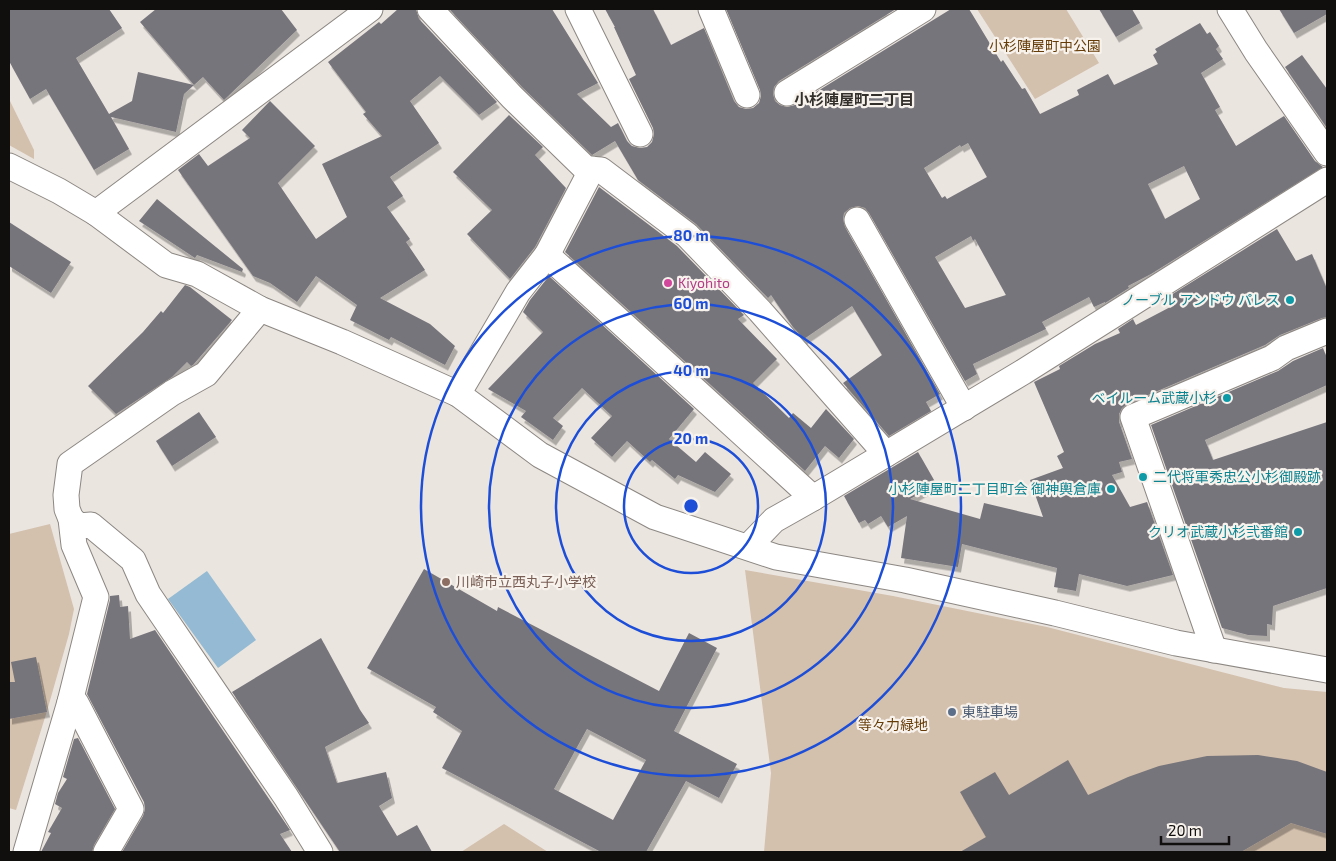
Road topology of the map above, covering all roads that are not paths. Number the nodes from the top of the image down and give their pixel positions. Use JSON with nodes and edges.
{"nodes":[{"id":1,"x":370,"y":9,"type":"edge"},
{"id":2,"x":430,"y":9,"type":"edge"},
{"id":3,"x":578,"y":9,"type":"edge"},
{"id":4,"x":712,"y":9,"type":"edge"},
{"id":5,"x":923,"y":9,"type":"edge"},
{"id":6,"x":1230,"y":9,"type":"edge"},
{"id":7,"x":787,"y":93,"type":"dead end"},
{"id":8,"x":746,"y":95,"type":"dead end"},
{"id":9,"x":640,"y":134,"type":"dead end"},
{"id":10,"x":1327,"y":153,"type":"edge"},
{"id":11,"x":9,"y":166,"type":"edge"},
{"id":12,"x":592,"y":169,"type":"junction"},
{"id":13,"x":1327,"y":180,"type":"edge"},
{"id":14,"x":96,"y":213,"type":"junction"},
{"id":15,"x":857,"y":220,"type":"dead end"},
{"id":16,"x":547,"y":255,"type":"junction"},
{"id":17,"x":260,"y":310,"type":"junction"},
{"id":18,"x":1327,"y":331,"type":"edge"},
{"id":19,"x":458,"y":394,"type":"junction"},
{"id":20,"x":964,"y":408,"type":"junction"},
{"id":21,"x":886,"y":454,"type":"junction"},
{"id":22,"x":813,"y":498,"type":"junction"},
{"id":23,"x":71,"y":519,"type":"junction"},
{"id":24,"x":748,"y":547,"type":"junction"},
{"id":25,"x":1214,"y":650,"type":"junction"},
{"id":26,"x":1327,"y":670,"type":"edge"},
{"id":27,"x":70,"y":702,"type":"junction"},
{"id":28,"x":26,"y":852,"type":"edge"},
{"id":29,"x":106,"y":852,"type":"edge"},
{"id":30,"x":320,"y":852,"type":"edge"}],
"edges":[{"from":1,"to":14,"type":"street"},
{"from":2,"to":12,"type":"street"},
{"from":3,"to":9,"type":"street"},
{"from":4,"to":8,"type":"street"},
{"from":5,"to":7,"type":"street"},
{"from":6,"to":10,"type":"street"},
{"from":11,"to":14,"type":"street"},
{"from":12,"to":16,"type":"street"},
{"from":12,"to":21,"type":"street"},
{"from":13,"to":20,"type":"street"},
{"from":14,"to":17,"type":"street"},
{"from":15,"to":20,"type":"street"},
{"from":16,"to":19,"type":"street"},
{"from":16,"to":22,"type":"street"},
{"from":17,"to":19,"type":"street"},
{"from":17,"to":23,"type":"street"},
{"from":18,"to":25,"type":"street"},
{"from":19,"to":24,"type":"street"},
{"from":20,"to":21,"type":"street"},
{"from":21,"to":22,"type":"street"},
{"from":22,"to":24,"type":"street"},
{"from":23,"to":27,"type":"street"},
{"from":23,"to":30,"type":"street"},
{"from":24,"to":25,"type":"street"},
{"from":25,"to":26,"type":"street"},
{"from":27,"to":28,"type":"street"},
{"from":27,"to":29,"type":"street"}]}
